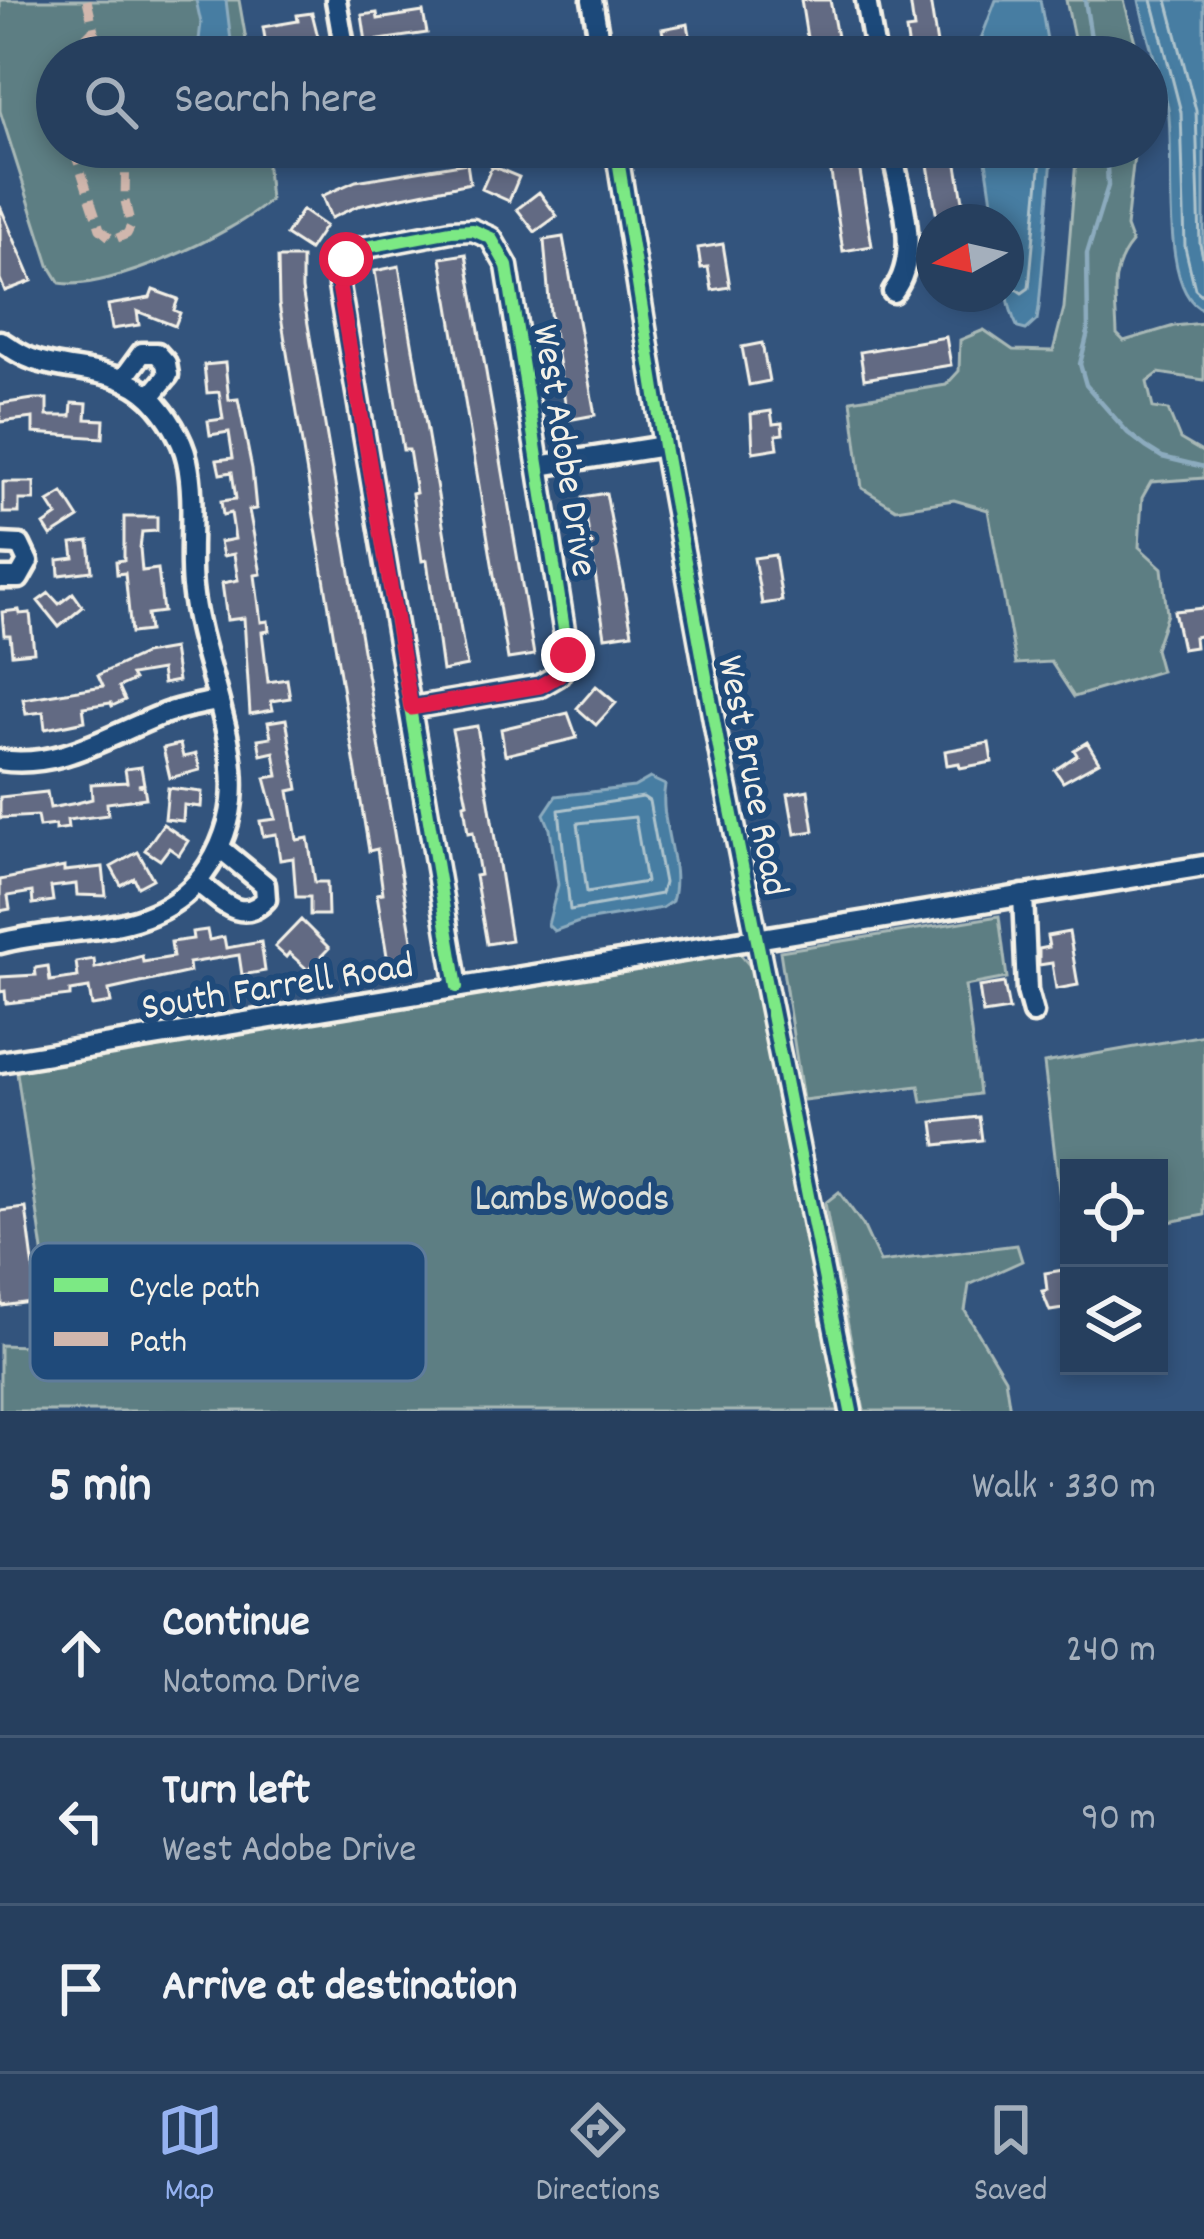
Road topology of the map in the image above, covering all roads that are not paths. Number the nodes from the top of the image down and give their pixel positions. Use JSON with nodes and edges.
{"nodes":[{"id":1,"x":336,"y":0,"type":"edge"},
{"id":2,"x":592,"y":0,"type":"edge"},
{"id":3,"x":866,"y":0,"type":"edge"},
{"id":4,"x":342,"y":36,"type":"edge"},
{"id":5,"x":598,"y":36,"type":"edge"},
{"id":6,"x":872,"y":36,"type":"edge"},
{"id":7,"x":619,"y":168,"type":"edge"},
{"id":8,"x":895,"y":168,"type":"edge"},
{"id":9,"x":893,"y":292,"type":"dead end"},
{"id":10,"x":0,"y":341,"type":"edge"},
{"id":11,"x":123,"y":379,"type":"junction"},
{"id":12,"x":150,"y":398,"type":"junction"},
{"id":13,"x":664,"y":446,"type":"junction"},
{"id":14,"x":539,"y":466,"type":"junction"},
{"id":15,"x":0,"y":544,"type":"edge"},
{"id":16,"x":0,"y":578,"type":"edge"},
{"id":17,"x":216,"y":700,"type":"junction"},
{"id":18,"x":411,"y":708,"type":"junction"},
{"id":19,"x":0,"y":760,"type":"edge"},
{"id":20,"x":220,"y":848,"type":"junction"},
{"id":21,"x":1204,"y":866,"type":"edge"},
{"id":22,"x":197,"y":882,"type":"junction"},
{"id":23,"x":1023,"y":895,"type":"junction"},
{"id":24,"x":756,"y":939,"type":"junction"},
{"id":25,"x":0,"y":943,"type":"edge"},
{"id":26,"x":457,"y":987,"type":"junction"},
{"id":27,"x":1033,"y":1013,"type":"dead end"},
{"id":28,"x":0,"y":1062,"type":"edge"},
{"id":29,"x":850,"y":1411,"type":"edge"}],
"edges":[{"from":1,"to":4,"type":"street"},
{"from":2,"to":5,"type":"street"},
{"from":3,"to":6,"type":"street"},
{"from":7,"to":13,"type":"street","name":"West Bruce Road"},
{"from":8,"to":9,"type":"street"},
{"from":10,"to":11,"type":"street"},
{"from":11,"to":12,"type":"street"},
{"from":11,"to":12,"type":"street"},
{"from":12,"to":17,"type":"street"},
{"from":13,"to":14,"type":"street"},
{"from":13,"to":24,"type":"street","name":"West Bruce Road"},
{"from":14,"to":18,"type":"street","name":"West Adobe Drive"},
{"from":14,"to":18,"type":"street","name":"West Adobe Drive"},
{"from":15,"to":16,"type":"street"},
{"from":17,"to":19,"type":"street"},
{"from":17,"to":20,"type":"street"},
{"from":18,"to":26,"type":"street"},
{"from":20,"to":22,"type":"street"},
{"from":20,"to":22,"type":"street"},
{"from":21,"to":23,"type":"street","name":"South Farrell Road"},
{"from":22,"to":25,"type":"street"},
{"from":23,"to":24,"type":"street","name":"South Farrell Road"},
{"from":23,"to":27,"type":"street"},
{"from":24,"to":26,"type":"street","name":"South Farrell Road"},
{"from":24,"to":29,"type":"street","name":"West Bruce Road"},
{"from":26,"to":28,"type":"street","name":"South Farrell Road"}]}
